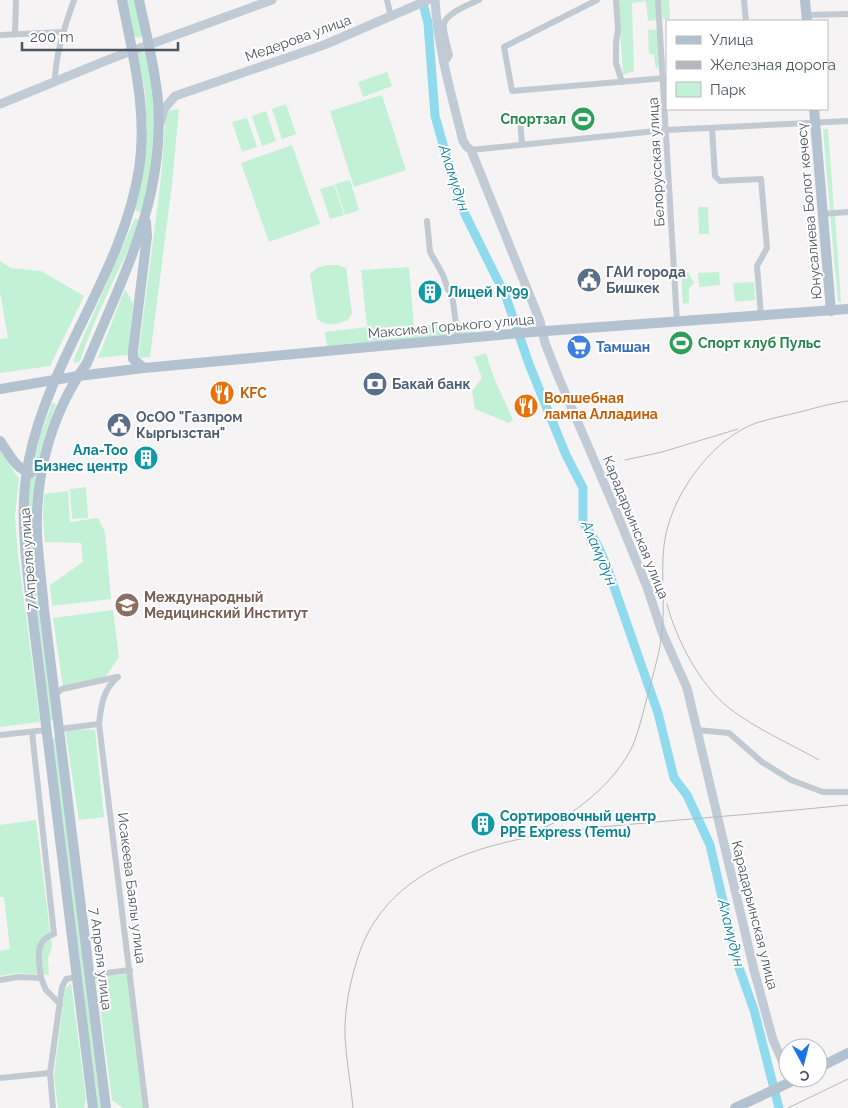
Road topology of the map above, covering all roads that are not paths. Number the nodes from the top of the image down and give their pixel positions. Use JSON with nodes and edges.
{"nodes":[{"id":1,"x":16,"y":0,"type":"edge"},
{"id":2,"x":74,"y":0,"type":"edge"},
{"id":3,"x":122,"y":0,"type":"edge"},
{"id":4,"x":139,"y":0,"type":"edge"},
{"id":5,"x":272,"y":0,"type":"edge"},
{"id":6,"x":387,"y":0,"type":"edge"},
{"id":7,"x":428,"y":0,"type":"edge"},
{"id":8,"x":435,"y":0,"type":"edge"},
{"id":9,"x":479,"y":0,"type":"edge"},
{"id":10,"x":597,"y":0,"type":"edge"},
{"id":11,"x":616,"y":0,"type":"edge"},
{"id":12,"x":658,"y":0,"type":"edge"},
{"id":13,"x":744,"y":0,"type":"edge"},
{"id":14,"x":805,"y":0,"type":"edge"},
{"id":15,"x":848,"y":14,"type":"edge"},
{"id":16,"x":391,"y":16,"type":"junction"},
{"id":17,"x":807,"y":18,"type":"edge"},
{"id":18,"x":746,"y":20,"type":"edge"},
{"id":19,"x":64,"y":32,"type":"junction"},
{"id":20,"x":0,"y":34,"type":"edge"},
{"id":21,"x":15,"y":34,"type":"junction"},
{"id":22,"x":149,"y":45,"type":"junction"},
{"id":23,"x":132,"y":51,"type":"junction"},
{"id":24,"x":442,"y":62,"type":"junction"},
{"id":25,"x":665,"y":78,"type":"edge"},
{"id":26,"x":55,"y":82,"type":"junction"},
{"id":27,"x":622,"y":82,"type":"junction"},
{"id":28,"x":156,"y":84,"type":"junction"},
{"id":29,"x":176,"y":96,"type":"junction"},
{"id":30,"x":0,"y":104,"type":"edge"},
{"id":31,"x":814,"y":110,"type":"edge"},
{"id":32,"x":520,"y":120,"type":"dead end"},
{"id":33,"x":848,"y":121,"type":"edge"},
{"id":34,"x":815,"y":122,"type":"junction"},
{"id":35,"x":712,"y":128,"type":"junction"},
{"id":36,"x":666,"y":130,"type":"junction"},
{"id":37,"x":158,"y":133,"type":"junction"},
{"id":38,"x":522,"y":144,"type":"junction"},
{"id":39,"x":471,"y":150,"type":"junction"},
{"id":40,"x":848,"y":212,"type":"edge"},
{"id":41,"x":129,"y":213,"type":"junction"},
{"id":42,"x":822,"y":214,"type":"junction"},
{"id":43,"x":146,"y":216,"type":"junction"},
{"id":44,"x":427,"y":221,"type":"dead end"},
{"id":45,"x":848,"y":310,"type":"edge"},
{"id":46,"x":831,"y":311,"type":"junction"},
{"id":47,"x":761,"y":316,"type":"junction"},
{"id":48,"x":677,"y":322,"type":"junction"},
{"id":49,"x":537,"y":332,"type":"junction"},
{"id":50,"x":458,"y":339,"type":"junction"},
{"id":51,"x":144,"y":368,"type":"junction"},
{"id":52,"x":78,"y":376,"type":"junction"},
{"id":53,"x":57,"y":379,"type":"junction"},
{"id":54,"x":0,"y":389,"type":"edge"},
{"id":55,"x":0,"y":440,"type":"edge"},
{"id":56,"x":27,"y":472,"type":"junction"},
{"id":57,"x":41,"y":476,"type":"junction"},
{"id":58,"x":55,"y":695,"type":"junction"},
{"id":59,"x":99,"y":724,"type":"junction"},
{"id":60,"x":59,"y":729,"type":"junction"},
{"id":61,"x":47,"y":730,"type":"junction"},
{"id":62,"x":697,"y":730,"type":"junction"},
{"id":63,"x":32,"y":732,"type":"junction"},
{"id":64,"x":0,"y":735,"type":"edge"},
{"id":65,"x":848,"y":792,"type":"edge"},
{"id":66,"x":130,"y":970,"type":"junction"},
{"id":67,"x":95,"y":976,"type":"junction"},
{"id":68,"x":77,"y":977,"type":"junction"},
{"id":69,"x":41,"y":978,"type":"junction"},
{"id":70,"x":0,"y":980,"type":"edge"},
{"id":71,"x":60,"y":1004,"type":"junction"},
{"id":72,"x":778,"y":1051,"type":"edge"},
{"id":73,"x":848,"y":1054,"type":"edge"},
{"id":74,"x":828,"y":1063,"type":"edge"},
{"id":75,"x":50,"y":1073,"type":"junction"},
{"id":76,"x":0,"y":1078,"type":"edge"},
{"id":77,"x":778,"y":1087,"type":"edge"},
{"id":78,"x":92,"y":1095,"type":"junction"},
{"id":79,"x":104,"y":1096,"type":"junction"},
{"id":80,"x":53,"y":1108,"type":"edge"},
{"id":81,"x":86,"y":1108,"type":"edge"},
{"id":82,"x":93,"y":1108,"type":"edge"},
{"id":83,"x":106,"y":1108,"type":"edge"},
{"id":84,"x":113,"y":1108,"type":"edge"},
{"id":85,"x":146,"y":1108,"type":"edge"},
{"id":86,"x":735,"y":1108,"type":"edge"}],
"edges":[{"from":1,"to":21,"type":"street"},
{"from":2,"to":19,"type":"street"},
{"from":3,"to":23,"type":"main road","name":"7 Апреля улица"},
{"from":4,"to":22,"type":"main road","name":"7 Апреля улица"},
{"from":5,"to":22,"type":"street"},
{"from":6,"to":16,"type":"street"},
{"from":7,"to":16,"type":"street","name":"Медерова улица"},
{"from":8,"to":24,"type":"street","name":"Карадарьинская улица"},
{"from":9,"to":24,"type":"street"},
{"from":10,"to":27,"type":"street"},
{"from":11,"to":27,"type":"street"},
{"from":12,"to":25,"type":"street","name":"Белорусская улица"},
{"from":13,"to":18,"type":"street"},
{"from":14,"to":17,"type":"main road"},
{"from":15,"to":17,"type":"street"},
{"from":16,"to":29,"type":"street","name":"Медерова улица"},
{"from":19,"to":21,"type":"street"},
{"from":19,"to":26,"type":"street"},
{"from":20,"to":21,"type":"street"},
{"from":22,"to":23,"type":"street"},
{"from":22,"to":28,"type":"main road","name":"7 Апреля улица"},
{"from":23,"to":26,"type":"street"},
{"from":23,"to":41,"type":"main road","name":"7 Апреля улица"},
{"from":24,"to":39,"type":"street","name":"Карадарьинская улица"},
{"from":25,"to":27,"type":"street"},
{"from":25,"to":36,"type":"street","name":"Белорусская улица"},
{"from":26,"to":30,"type":"street"},
{"from":28,"to":29,"type":"street"},
{"from":28,"to":37,"type":"main road","name":"7 Апреля улица"},
{"from":29,"to":37,"type":"street"},
{"from":31,"to":34,"type":"main road","name":"Юнусалиева Болот көчөсү"},
{"from":32,"to":38,"type":"street"},
{"from":33,"to":34,"type":"street"},
{"from":34,"to":35,"type":"street"},
{"from":34,"to":42,"type":"main road","name":"Юнусалиева Болот көчөсү"},
{"from":35,"to":36,"type":"street"},
{"from":35,"to":47,"type":"street"},
{"from":36,"to":38,"type":"street"},
{"from":36,"to":48,"type":"street","name":"Белорусская улица"},
{"from":37,"to":43,"type":"main road","name":"7 Апреля улица"},
{"from":38,"to":39,"type":"street"},
{"from":39,"to":49,"type":"street","name":"Карадарьинская улица"},
{"from":40,"to":42,"type":"street"},
{"from":41,"to":43,"type":"main road"},
{"from":41,"to":53,"type":"main road","name":"7 Апреля улица"},
{"from":42,"to":46,"type":"main road","name":"Юнусалиева Болот көчөсү"},
{"from":43,"to":51,"type":"main road"},
{"from":43,"to":52,"type":"main road","name":"7 Апреля улица"},
{"from":44,"to":50,"type":"street"},
{"from":45,"to":46,"type":"main road","name":"Максима Горького улица"},
{"from":46,"to":47,"type":"main road","name":"Максима Горького улица"},
{"from":47,"to":48,"type":"main road","name":"Максима Горького улица"},
{"from":48,"to":49,"type":"main road","name":"Максима Горького улица"},
{"from":49,"to":50,"type":"main road","name":"Максима Горького улица"},
{"from":49,"to":62,"type":"street","name":"Карадарьинская улица"},
{"from":50,"to":51,"type":"main road","name":"Максима Горького улица"},
{"from":51,"to":52,"type":"main road","name":"Максима Горького улица"},
{"from":52,"to":53,"type":"main road","name":"Максима Горького улица"},
{"from":52,"to":57,"type":"main road","name":"7 Апреля улица"},
{"from":53,"to":54,"type":"main road","name":"Максима Горького улица"},
{"from":53,"to":56,"type":"main road","name":"7 Апреля улица"},
{"from":55,"to":56,"type":"main road"},
{"from":56,"to":57,"type":"main road"},
{"from":56,"to":61,"type":"main road","name":"7 Апреля улица"},
{"from":57,"to":58,"type":"main road","name":"7 Апреля улица"},
{"from":58,"to":59,"type":"street","name":"Исакеева Баялы улица"},
{"from":58,"to":60,"type":"main road","name":"7 Апреля улица"},
{"from":59,"to":60,"type":"street"},
{"from":59,"to":66,"type":"street","name":"Исакеева Баялы улица"},
{"from":60,"to":61,"type":"main road"},
{"from":60,"to":67,"type":"main road","name":"7 Апреля улица"},
{"from":61,"to":63,"type":"street"},
{"from":61,"to":68,"type":"main road","name":"7 Апреля улица"},
{"from":62,"to":65,"type":"street"},
{"from":62,"to":72,"type":"street","name":"Карадарьинская улица"},
{"from":63,"to":64,"type":"street"},
{"from":63,"to":69,"type":"street"},
{"from":66,"to":67,"type":"street"},
{"from":66,"to":85,"type":"street","name":"Исакеева Баялы улица"},
{"from":67,"to":79,"type":"main road","name":"7 Апреля улица"},
{"from":68,"to":71,"type":"street"},
{"from":68,"to":78,"type":"main road","name":"7 Апреля улица"},
{"from":69,"to":70,"type":"street"},
{"from":69,"to":71,"type":"street"},
{"from":71,"to":75,"type":"street"},
{"from":73,"to":74,"type":"main road"},
{"from":75,"to":76,"type":"street"},
{"from":75,"to":80,"type":"street"},
{"from":77,"to":86,"type":"main road"},
{"from":78,"to":81,"type":"main road"},
{"from":78,"to":82,"type":"main road","name":"7 Апреля улица"},
{"from":79,"to":83,"type":"main road","name":"7 Апреля улица"},
{"from":79,"to":84,"type":"main road"}]}
